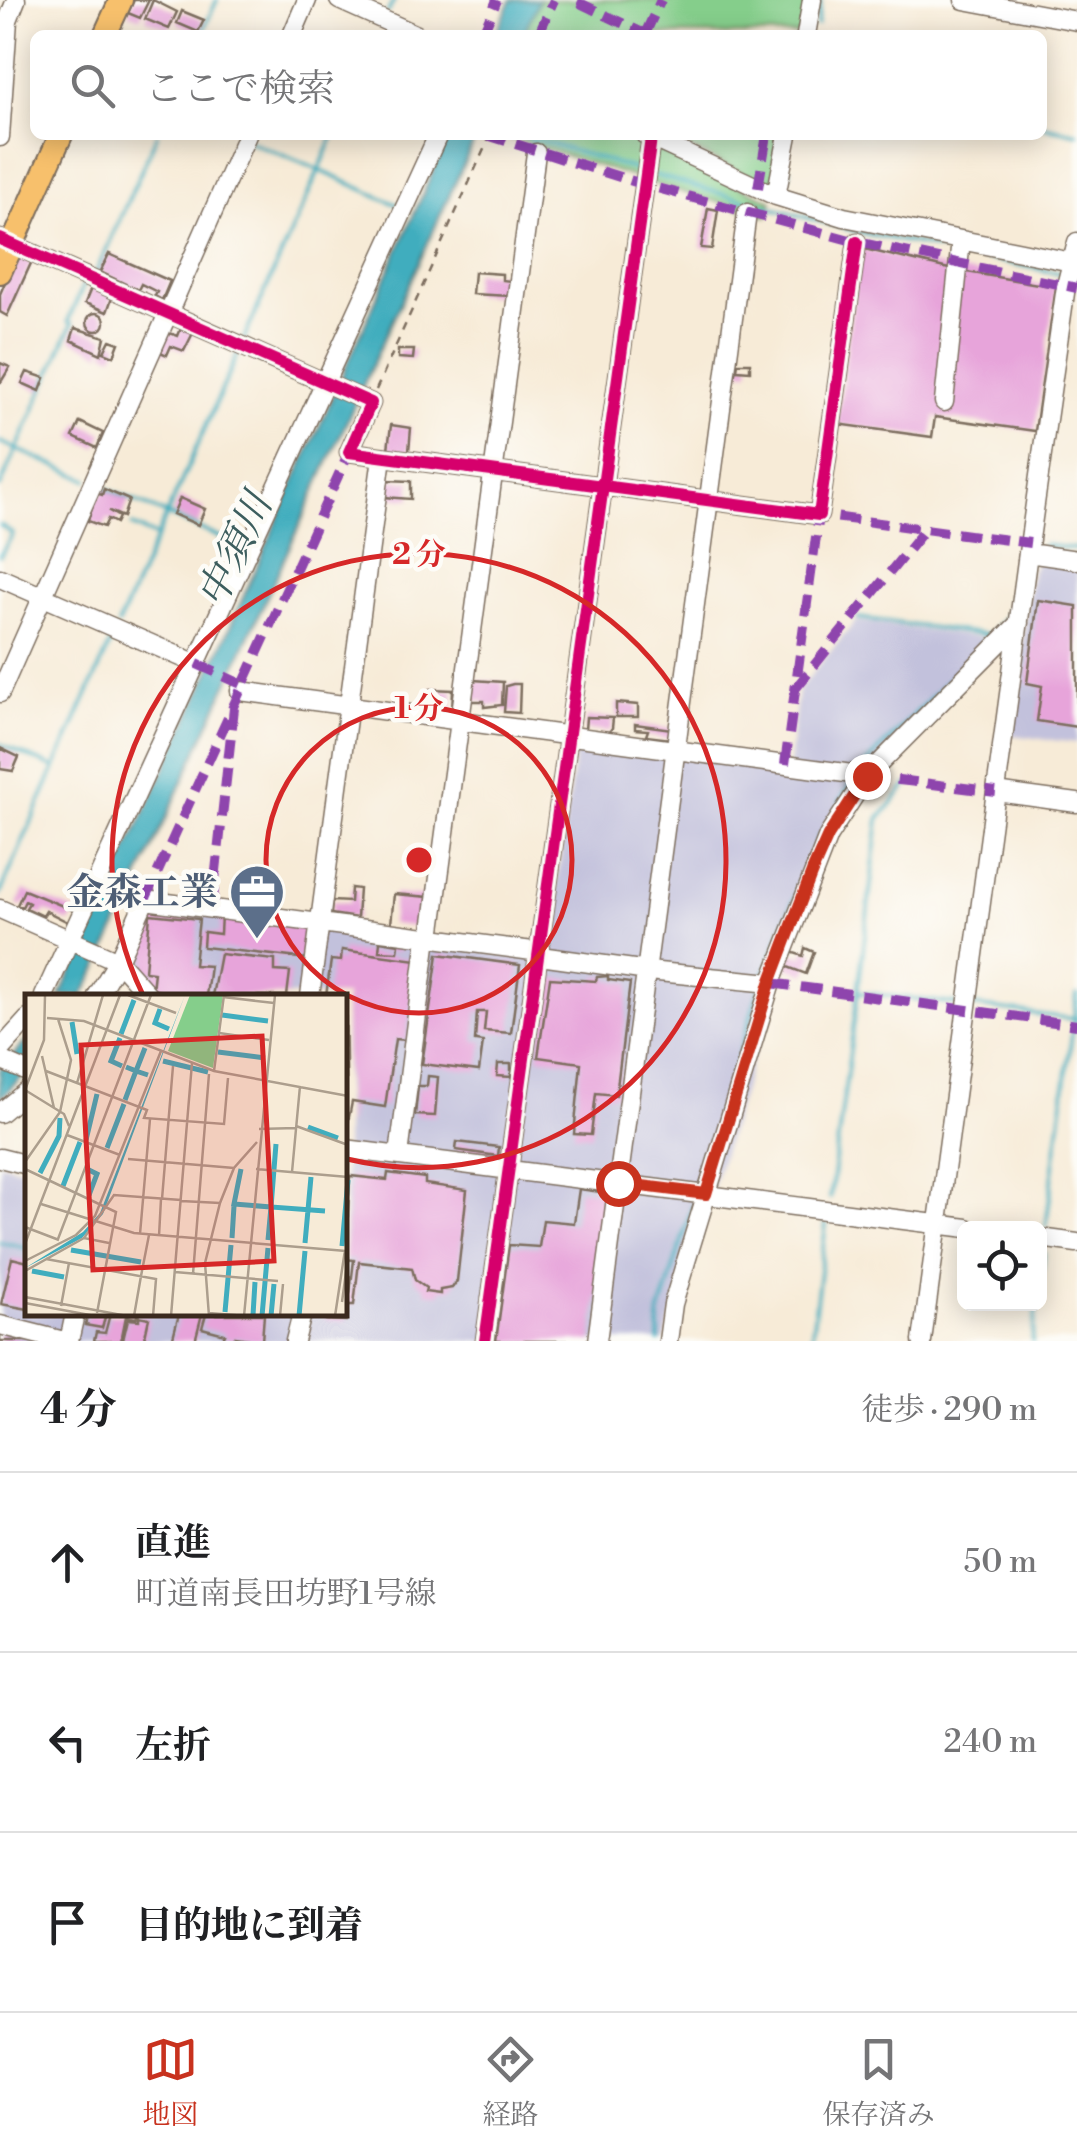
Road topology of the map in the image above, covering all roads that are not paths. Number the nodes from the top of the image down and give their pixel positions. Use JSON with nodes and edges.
{"nodes":[{"id":1,"x":16,"y":0,"type":"edge"},
{"id":2,"x":121,"y":0,"type":"edge"},
{"id":3,"x":307,"y":0,"type":"edge"},
{"id":4,"x":339,"y":0,"type":"edge"},
{"id":5,"x":812,"y":0,"type":"edge"},
{"id":6,"x":964,"y":0,"type":"edge"},
{"id":7,"x":1077,"y":21,"type":"edge"},
{"id":8,"x":107,"y":30,"type":"edge"},
{"id":9,"x":294,"y":30,"type":"edge"},
{"id":10,"x":406,"y":30,"type":"edge"},
{"id":11,"x":807,"y":30,"type":"edge"},
{"id":12,"x":0,"y":138,"type":"edge"},
{"id":13,"x":58,"y":140,"type":"edge"},
{"id":14,"x":245,"y":140,"type":"edge"},
{"id":15,"x":436,"y":140,"type":"edge"},
{"id":16,"x":648,"y":140,"type":"edge"},
{"id":17,"x":657,"y":140,"type":"edge"},
{"id":18,"x":787,"y":140,"type":"edge"},
{"id":19,"x":536,"y":152,"type":"dead end"},
{"id":20,"x":776,"y":196,"type":"junction"},
{"id":21,"x":746,"y":213,"type":"dead end"},
{"id":22,"x":962,"y":240,"type":"junction"},
{"id":23,"x":6,"y":242,"type":"edge"},
{"id":24,"x":857,"y":242,"type":"dead end"},
{"id":25,"x":1077,"y":242,"type":"edge"},
{"id":26,"x":1072,"y":269,"type":"edge"},
{"id":27,"x":0,"y":272,"type":"edge"},
{"id":28,"x":168,"y":314,"type":"junction"},
{"id":29,"x":330,"y":385,"type":"junction"},
{"id":30,"x":944,"y":402,"type":"dead end"},
{"id":31,"x":382,"y":457,"type":"junction"},
{"id":32,"x":495,"y":472,"type":"junction"},
{"id":33,"x":603,"y":486,"type":"junction"},
{"id":34,"x":709,"y":500,"type":"junction"},
{"id":35,"x":1028,"y":553,"type":"junction"},
{"id":36,"x":1077,"y":560,"type":"edge"},
{"id":37,"x":0,"y":578,"type":"edge"},
{"id":38,"x":42,"y":597,"type":"junction"},
{"id":39,"x":1018,"y":624,"type":"junction"},
{"id":40,"x":197,"y":664,"type":"junction"},
{"id":41,"x":240,"y":690,"type":"dead end"},
{"id":42,"x":0,"y":693,"type":"edge"},
{"id":43,"x":350,"y":705,"type":"junction"},
{"id":44,"x":460,"y":720,"type":"junction"},
{"id":45,"x":571,"y":735,"type":"junction"},
{"id":46,"x":677,"y":749,"type":"junction"},
{"id":47,"x":867,"y":776,"type":"junction"},
{"id":48,"x":996,"y":792,"type":"junction"},
{"id":49,"x":1077,"y":803,"type":"edge"},
{"id":50,"x":0,"y":909,"type":"edge"},
{"id":51,"x":320,"y":922,"type":"junction"},
{"id":52,"x":429,"y":937,"type":"junction"},
{"id":53,"x":75,"y":942,"type":"junction"},
{"id":54,"x":540,"y":954,"type":"junction"},
{"id":55,"x":115,"y":959,"type":"junction"},
{"id":56,"x":648,"y":971,"type":"junction"},
{"id":57,"x":770,"y":983,"type":"junction"},
{"id":58,"x":45,"y":994,"type":"edge"},
{"id":59,"x":99,"y":994,"type":"edge"},
{"id":60,"x":147,"y":994,"type":"edge"},
{"id":61,"x":310,"y":994,"type":"edge"},
{"id":62,"x":25,"y":1022,"type":"edge"},
{"id":63,"x":0,"y":1050,"type":"edge"},
{"id":64,"x":0,"y":1060,"type":"edge"},
{"id":65,"x":25,"y":1071,"type":"edge"},
{"id":66,"x":25,"y":1092,"type":"edge"},
{"id":67,"x":0,"y":1113,"type":"edge"},
{"id":68,"x":348,"y":1149,"type":"edge"},
{"id":69,"x":399,"y":1155,"type":"junction"},
{"id":70,"x":0,"y":1158,"type":"edge"},
{"id":71,"x":25,"y":1164,"type":"edge"},
{"id":72,"x":508,"y":1169,"type":"junction"},
{"id":73,"x":618,"y":1183,"type":"junction"},
{"id":74,"x":706,"y":1194,"type":"junction"},
{"id":75,"x":937,"y":1224,"type":"junction"},
{"id":76,"x":957,"y":1227,"type":"edge"},
{"id":77,"x":1047,"y":1239,"type":"edge"},
{"id":78,"x":1077,"y":1243,"type":"edge"},
{"id":79,"x":74,"y":1316,"type":"edge"},
{"id":80,"x":301,"y":1316,"type":"edge"},
{"id":81,"x":0,"y":1325,"type":"edge"},
{"id":82,"x":66,"y":1341,"type":"edge"},
{"id":83,"x":295,"y":1341,"type":"edge"},
{"id":84,"x":484,"y":1341,"type":"edge"},
{"id":85,"x":597,"y":1341,"type":"edge"},
{"id":86,"x":668,"y":1341,"type":"edge"},
{"id":87,"x":922,"y":1341,"type":"edge"}],
"edges":[{"from":1,"to":12,"type":"street"},
{"from":2,"to":8,"type":"main road"},
{"from":3,"to":9,"type":"street"},
{"from":4,"to":10,"type":"street"},
{"from":5,"to":11,"type":"street"},
{"from":6,"to":7,"type":"street"},
{"from":13,"to":23,"type":"main road"},
{"from":14,"to":28,"type":"street"},
{"from":15,"to":29,"type":"street"},
{"from":16,"to":33,"type":"street"},
{"from":17,"to":20,"type":"street"},
{"from":18,"to":20,"type":"street"},
{"from":19,"to":32,"type":"street"},
{"from":20,"to":22,"type":"street"},
{"from":21,"to":34,"type":"street"},
{"from":22,"to":26,"type":"street"},
{"from":22,"to":30,"type":"street"},
{"from":23,"to":27,"type":"main road"},
{"from":23,"to":28,"type":"street"},
{"from":24,"to":34,"type":"street"},
{"from":25,"to":26,"type":"street"},
{"from":26,"to":35,"type":"street"},
{"from":28,"to":29,"type":"street"},
{"from":28,"to":38,"type":"street"},
{"from":29,"to":31,"type":"street"},
{"from":29,"to":40,"type":"street"},
{"from":31,"to":32,"type":"street"},
{"from":31,"to":43,"type":"street"},
{"from":32,"to":33,"type":"street"},
{"from":32,"to":44,"type":"street"},
{"from":33,"to":34,"type":"street"},
{"from":33,"to":45,"type":"street"},
{"from":34,"to":46,"type":"street"},
{"from":35,"to":36,"type":"street"},
{"from":35,"to":39,"type":"street"},
{"from":37,"to":38,"type":"street"},
{"from":38,"to":40,"type":"street"},
{"from":38,"to":42,"type":"street"},
{"from":39,"to":47,"type":"street"},
{"from":39,"to":48,"type":"street"},
{"from":40,"to":53,"type":"street"},
{"from":41,"to":43,"type":"street"},
{"from":43,"to":44,"type":"street"},
{"from":43,"to":51,"type":"street"},
{"from":44,"to":45,"type":"street"},
{"from":44,"to":52,"type":"street"},
{"from":45,"to":46,"type":"street"},
{"from":45,"to":54,"type":"street"},
{"from":46,"to":47,"type":"street"},
{"from":46,"to":56,"type":"street"},
{"from":47,"to":57,"type":"street"},
{"from":48,"to":49,"type":"street"},
{"from":48,"to":75,"type":"street"},
{"from":50,"to":53,"type":"street"},
{"from":51,"to":52,"type":"street"},
{"from":51,"to":55,"type":"street"},
{"from":51,"to":61,"type":"street"},
{"from":52,"to":54,"type":"street"},
{"from":52,"to":69,"type":"street"},
{"from":53,"to":55,"type":"street"},
{"from":53,"to":58,"type":"street"},
{"from":54,"to":56,"type":"street"},
{"from":54,"to":72,"type":"street"},
{"from":55,"to":59,"type":"street"},
{"from":55,"to":60,"type":"street"},
{"from":56,"to":57,"type":"street"},
{"from":56,"to":73,"type":"street"},
{"from":57,"to":74,"type":"street"},
{"from":62,"to":63,"type":"street"},
{"from":64,"to":65,"type":"street"},
{"from":66,"to":67,"type":"street"},
{"from":68,"to":69,"type":"street"},
{"from":69,"to":72,"type":"street"},
{"from":70,"to":71,"type":"street"},
{"from":72,"to":73,"type":"street"},
{"from":72,"to":84,"type":"street"},
{"from":73,"to":74,"type":"street"},
{"from":73,"to":85,"type":"street"},
{"from":74,"to":75,"type":"street"},
{"from":74,"to":86,"type":"street"},
{"from":75,"to":76,"type":"street"},
{"from":75,"to":87,"type":"street"},
{"from":77,"to":78,"type":"street"},
{"from":79,"to":82,"type":"street"},
{"from":80,"to":83,"type":"street"},
{"from":81,"to":82,"type":"street"}]}
